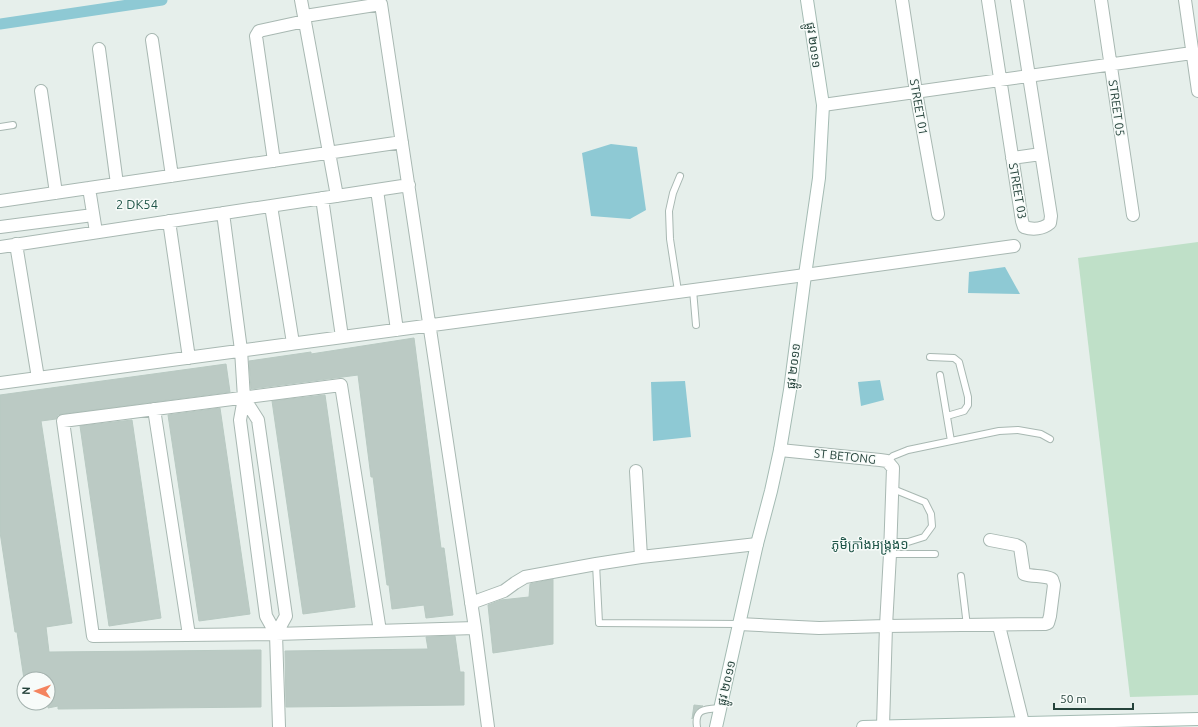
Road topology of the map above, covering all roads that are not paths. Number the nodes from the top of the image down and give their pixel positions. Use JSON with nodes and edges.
{"nodes":[{"id":1,"x":302,"y":0,"type":"edge"},
{"id":2,"x":807,"y":0,"type":"edge"},
{"id":3,"x":902,"y":0,"type":"edge"},
{"id":4,"x":988,"y":0,"type":"edge"},
{"id":5,"x":1016,"y":0,"type":"edge"},
{"id":6,"x":1102,"y":0,"type":"edge"},
{"id":7,"x":1185,"y":0,"type":"edge"},
{"id":8,"x":305,"y":19,"type":"junction"},
{"id":9,"x":152,"y":40,"type":"dead end"},
{"id":10,"x":99,"y":49,"type":"dead end"},
{"id":11,"x":1192,"y":53,"type":"junction"},
{"id":12,"x":1111,"y":64,"type":"junction"},
{"id":13,"x":1028,"y":76,"type":"junction"},
{"id":14,"x":1000,"y":80,"type":"junction"},
{"id":15,"x":1198,"y":90,"type":"edge"},
{"id":16,"x":41,"y":91,"type":"dead end"},
{"id":17,"x":916,"y":92,"type":"junction"},
{"id":18,"x":822,"y":105,"type":"junction"},
{"id":19,"x":13,"y":125,"type":"dead end"},
{"id":20,"x":0,"y":127,"type":"edge"},
{"id":21,"x":402,"y":142,"type":"junction"},
{"id":22,"x":330,"y":153,"type":"junction"},
{"id":23,"x":1041,"y":154,"type":"junction"},
{"id":24,"x":1012,"y":158,"type":"junction"},
{"id":25,"x":274,"y":161,"type":"junction"},
{"id":26,"x":172,"y":176,"type":"junction"},
{"id":27,"x":680,"y":176,"type":"dead end"},
{"id":28,"x":117,"y":184,"type":"junction"},
{"id":29,"x":409,"y":185,"type":"junction"},
{"id":30,"x":89,"y":188,"type":"junction"},
{"id":31,"x":377,"y":190,"type":"junction"},
{"id":32,"x":56,"y":193,"type":"junction"},
{"id":33,"x":337,"y":196,"type":"junction"},
{"id":34,"x":322,"y":198,"type":"junction"},
{"id":35,"x":0,"y":201,"type":"edge"},
{"id":36,"x":271,"y":206,"type":"junction"},
{"id":37,"x":223,"y":213,"type":"junction"},
{"id":38,"x":938,"y":214,"type":"dead end"},
{"id":39,"x":1133,"y":215,"type":"dead end"},
{"id":40,"x":93,"y":216,"type":"junction"},
{"id":41,"x":169,"y":221,"type":"junction"},
{"id":42,"x":0,"y":227,"type":"edge"},
{"id":43,"x":96,"y":232,"type":"junction"},
{"id":44,"x":16,"y":244,"type":"junction"},
{"id":45,"x":0,"y":246,"type":"edge"},
{"id":46,"x":1014,"y":246,"type":"dead end"},
{"id":47,"x":805,"y":275,"type":"junction"},
{"id":48,"x":693,"y":290,"type":"junction"},
{"id":49,"x":678,"y":291,"type":"junction"},
{"id":50,"x":430,"y":325,"type":"junction"},
{"id":51,"x":696,"y":325,"type":"dead end"},
{"id":52,"x":397,"y":330,"type":"junction"},
{"id":53,"x":342,"y":337,"type":"junction"},
{"id":54,"x":293,"y":344,"type":"junction"},
{"id":55,"x":241,"y":350,"type":"junction"},
{"id":56,"x":188,"y":358,"type":"junction"},
{"id":57,"x":930,"y":358,"type":"dead end"},
{"id":58,"x":940,"y":374,"type":"dead end"},
{"id":59,"x":38,"y":378,"type":"junction"},
{"id":60,"x":0,"y":383,"type":"edge"},
{"id":61,"x":244,"y":398,"type":"junction"},
{"id":62,"x":154,"y":410,"type":"junction"},
{"id":63,"x":947,"y":416,"type":"junction"},
{"id":64,"x":1050,"y":439,"type":"dead end"},
{"id":65,"x":951,"y":441,"type":"junction"},
{"id":66,"x":780,"y":450,"type":"junction"},
{"id":67,"x":887,"y":461,"type":"junction"},
{"id":68,"x":636,"y":471,"type":"dead end"},
{"id":69,"x":892,"y":489,"type":"junction"},
{"id":70,"x":990,"y":540,"type":"dead end"},
{"id":71,"x":890,"y":542,"type":"junction"},
{"id":72,"x":757,"y":544,"type":"junction"},
{"id":73,"x":890,"y":554,"type":"junction"},
{"id":74,"x":935,"y":554,"type":"dead end"},
{"id":75,"x":641,"y":557,"type":"junction"},
{"id":76,"x":596,"y":564,"type":"junction"},
{"id":77,"x":961,"y":576,"type":"dead end"},
{"id":78,"x":471,"y":603,"type":"junction"},
{"id":79,"x":739,"y":624,"type":"junction"},
{"id":80,"x":886,"y":626,"type":"junction"},
{"id":81,"x":967,"y":626,"type":"junction"},
{"id":82,"x":999,"y":626,"type":"junction"},
{"id":83,"x":475,"y":628,"type":"junction"},
{"id":84,"x":380,"y":631,"type":"junction"},
{"id":85,"x":276,"y":634,"type":"junction"},
{"id":86,"x":189,"y":635,"type":"junction"},
{"id":87,"x":720,"y":708,"type":"junction"},
{"id":88,"x":1198,"y":719,"type":"edge"},
{"id":89,"x":1023,"y":723,"type":"junction"},
{"id":90,"x":1053,"y":725,"type":"edge"},
{"id":91,"x":279,"y":727,"type":"edge"},
{"id":92,"x":488,"y":727,"type":"edge"},
{"id":93,"x":697,"y":727,"type":"edge"},
{"id":94,"x":716,"y":727,"type":"edge"},
{"id":95,"x":863,"y":727,"type":"edge"},
{"id":96,"x":888,"y":727,"type":"edge"}],
"edges":[{"from":1,"to":8,"type":"street"},
{"from":2,"to":18,"type":"street","name":"ផ្លូវ ២០១១"},
{"from":3,"to":17,"type":"street","name":"STREET 01"},
{"from":4,"to":14,"type":"street","name":"STREET 03"},
{"from":5,"to":13,"type":"street","name":"STREET 03"},
{"from":6,"to":12,"type":"street","name":"STREET 05"},
{"from":7,"to":11,"type":"street"},
{"from":8,"to":21,"type":"street"},
{"from":8,"to":22,"type":"street"},
{"from":8,"to":25,"type":"street"},
{"from":9,"to":26,"type":"street"},
{"from":10,"to":28,"type":"street"},
{"from":11,"to":12,"type":"street"},
{"from":11,"to":15,"type":"street"},
{"from":12,"to":13,"type":"street"},
{"from":12,"to":39,"type":"street","name":"STREET 05"},
{"from":13,"to":14,"type":"street"},
{"from":13,"to":23,"type":"street","name":"STREET 03"},
{"from":14,"to":17,"type":"street"},
{"from":14,"to":24,"type":"street","name":"STREET 03"},
{"from":16,"to":32,"type":"street"},
{"from":17,"to":18,"type":"street"},
{"from":17,"to":38,"type":"street","name":"STREET 01"},
{"from":18,"to":47,"type":"street","name":"ផ្លូវ ២០១១"},
{"from":19,"to":20,"type":"lane"},
{"from":21,"to":22,"type":"street"},
{"from":21,"to":29,"type":"street"},
{"from":22,"to":25,"type":"street"},
{"from":22,"to":33,"type":"street"},
{"from":23,"to":24,"type":"street"},
{"from":23,"to":24,"type":"street","name":"STREET 03"},
{"from":25,"to":26,"type":"street"},
{"from":26,"to":28,"type":"street"},
{"from":27,"to":49,"type":"lane"},
{"from":28,"to":30,"type":"street"},
{"from":29,"to":31,"type":"street"},
{"from":29,"to":50,"type":"street"},
{"from":30,"to":32,"type":"street"},
{"from":30,"to":40,"type":"street"},
{"from":31,"to":33,"type":"street"},
{"from":31,"to":52,"type":"street"},
{"from":32,"to":35,"type":"street"},
{"from":33,"to":34,"type":"street"},
{"from":34,"to":36,"type":"street"},
{"from":34,"to":53,"type":"street"},
{"from":36,"to":37,"type":"street"},
{"from":36,"to":54,"type":"street"},
{"from":37,"to":41,"type":"street"},
{"from":37,"to":55,"type":"street"},
{"from":40,"to":42,"type":"street"},
{"from":40,"to":43,"type":"street"},
{"from":41,"to":43,"type":"street"},
{"from":41,"to":56,"type":"street"},
{"from":43,"to":44,"type":"street"},
{"from":44,"to":45,"type":"street"},
{"from":44,"to":59,"type":"street"},
{"from":46,"to":47,"type":"street"},
{"from":47,"to":48,"type":"street"},
{"from":47,"to":66,"type":"street","name":"ផ្លូវ ២០១១"},
{"from":48,"to":49,"type":"street"},
{"from":48,"to":51,"type":"lane"},
{"from":49,"to":50,"type":"street"},
{"from":50,"to":52,"type":"street"},
{"from":50,"to":78,"type":"street"},
{"from":52,"to":53,"type":"street"},
{"from":53,"to":54,"type":"street"},
{"from":54,"to":55,"type":"street"},
{"from":55,"to":56,"type":"street"},
{"from":55,"to":61,"type":"street"},
{"from":56,"to":59,"type":"street"},
{"from":57,"to":63,"type":"lane"},
{"from":58,"to":63,"type":"lane"},
{"from":59,"to":60,"type":"street"},
{"from":61,"to":62,"type":"street"},
{"from":61,"to":84,"type":"street"},
{"from":61,"to":85,"type":"street"},
{"from":61,"to":85,"type":"street"},
{"from":62,"to":86,"type":"street"},
{"from":62,"to":86,"type":"street"},
{"from":63,"to":65,"type":"lane"},
{"from":64,"to":65,"type":"lane"},
{"from":65,"to":67,"type":"lane"},
{"from":66,"to":67,"type":"street","name":"ST BETONG"},
{"from":66,"to":72,"type":"street","name":"ផ្លូវ ២០១១"},
{"from":67,"to":69,"type":"street","name":"ST BETONG"},
{"from":68,"to":75,"type":"street"},
{"from":69,"to":71,"type":"street","name":"ST BETONG"},
{"from":69,"to":71,"type":"lane"},
{"from":70,"to":82,"type":"street"},
{"from":71,"to":73,"type":"street","name":"ST BETONG"},
{"from":72,"to":75,"type":"street"},
{"from":72,"to":79,"type":"street","name":"ផ្លូវ ២០១១"},
{"from":73,"to":74,"type":"lane"},
{"from":73,"to":80,"type":"street","name":"ST BETONG"},
{"from":75,"to":76,"type":"street"},
{"from":76,"to":78,"type":"street"},
{"from":76,"to":79,"type":"lane"},
{"from":77,"to":81,"type":"lane"},
{"from":78,"to":83,"type":"street"},
{"from":79,"to":80,"type":"street"},
{"from":79,"to":87,"type":"street","name":"ផ្លូវ ២០១១"},
{"from":80,"to":81,"type":"street"},
{"from":80,"to":96,"type":"street","name":"ST BETONG"},
{"from":81,"to":82,"type":"street"},
{"from":82,"to":89,"type":"street"},
{"from":83,"to":84,"type":"street"},
{"from":83,"to":92,"type":"street"},
{"from":84,"to":85,"type":"street"},
{"from":85,"to":86,"type":"street"},
{"from":85,"to":91,"type":"street"},
{"from":87,"to":93,"type":"lane"},
{"from":87,"to":94,"type":"street","name":"ផ្លូវ ២០១១"},
{"from":88,"to":90,"type":"street"},
{"from":89,"to":90,"type":"street"},
{"from":89,"to":96,"type":"street"},
{"from":95,"to":96,"type":"street"}]}
